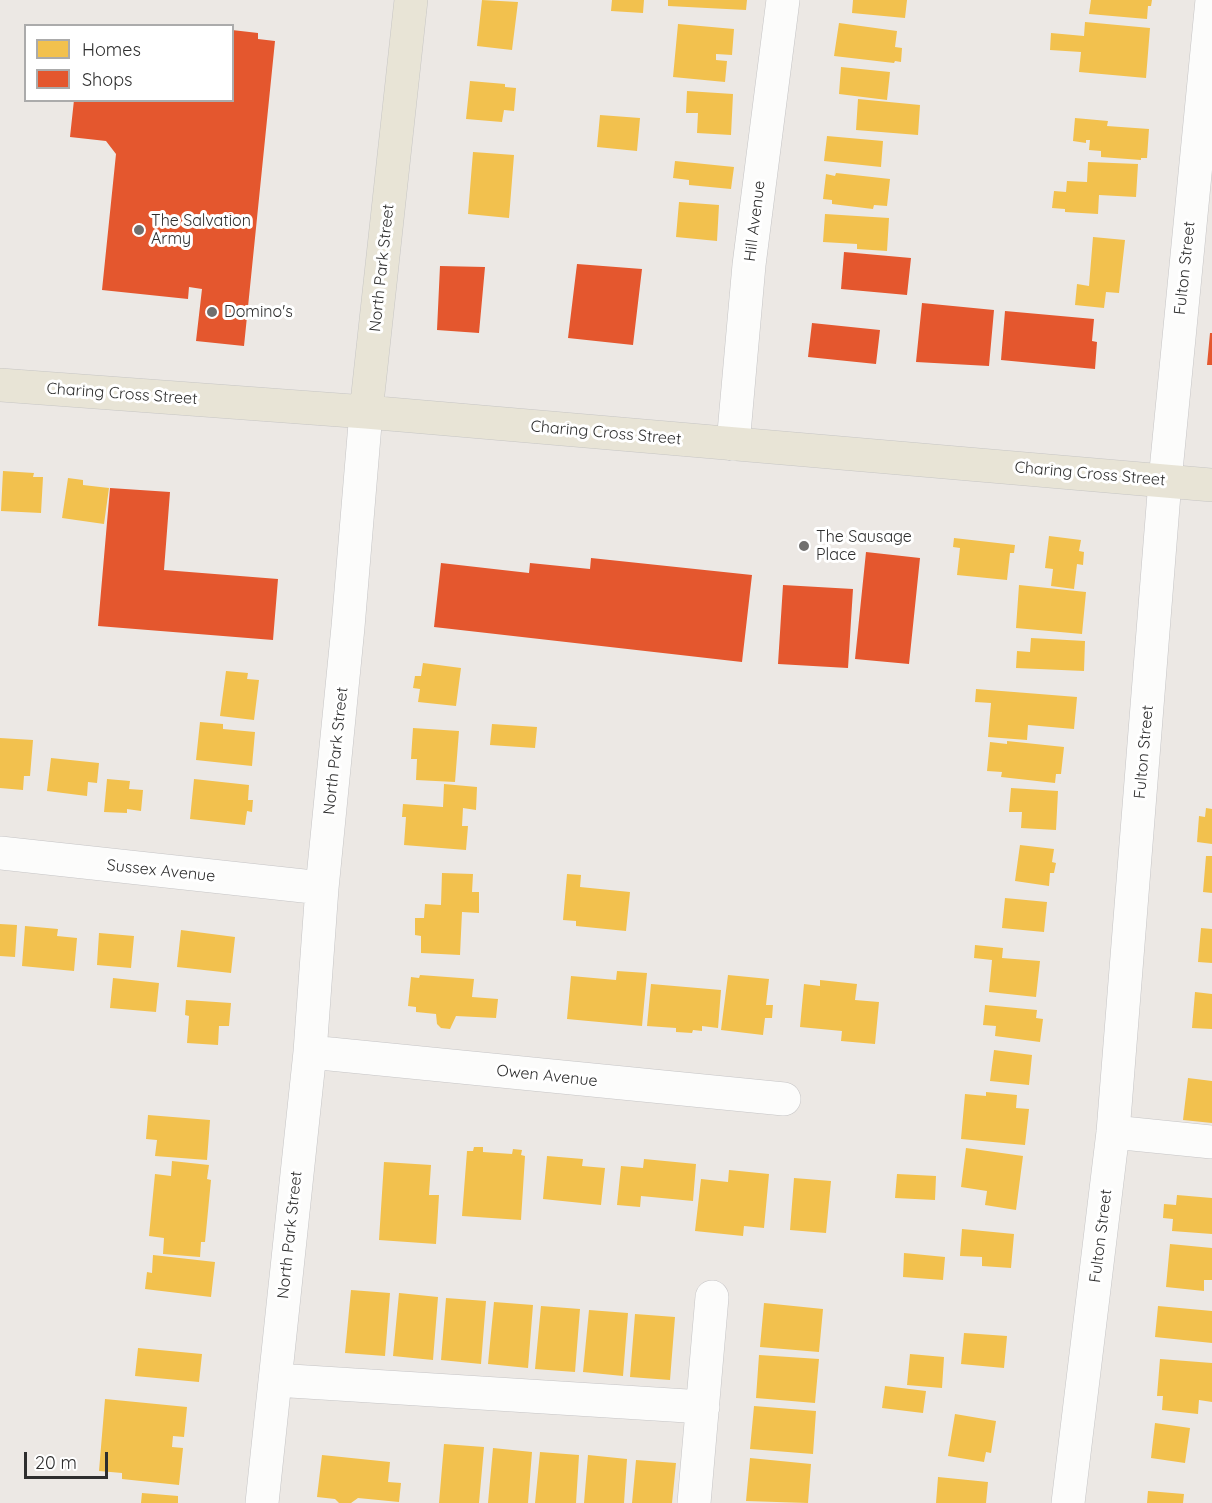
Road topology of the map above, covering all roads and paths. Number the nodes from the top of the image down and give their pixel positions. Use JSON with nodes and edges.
{"nodes":[{"id":1,"x":411,"y":0,"type":"edge"},
{"id":2,"x":783,"y":0,"type":"edge"},
{"id":3,"x":1212,"y":0,"type":"edge"},
{"id":4,"x":0,"y":386,"type":"edge"},
{"id":5,"x":366,"y":412,"type":"junction"},
{"id":6,"x":733,"y":444,"type":"junction"},
{"id":7,"x":1165,"y":480,"type":"junction"},
{"id":8,"x":1212,"y":484,"type":"edge"},
{"id":9,"x":0,"y":854,"type":"edge"},
{"id":10,"x":322,"y":888,"type":"junction"},
{"id":11,"x":310,"y":1052,"type":"junction"},
{"id":12,"x":784,"y":1099,"type":"dead end"},
{"id":13,"x":1113,"y":1132,"type":"junction"},
{"id":14,"x":1212,"y":1142,"type":"edge"},
{"id":15,"x":712,"y":1297,"type":"dead end"},
{"id":16,"x":274,"y":1380,"type":"junction"},
{"id":17,"x":703,"y":1407,"type":"junction"},
{"id":18,"x":262,"y":1503,"type":"edge"},
{"id":19,"x":694,"y":1503,"type":"edge"},
{"id":20,"x":1068,"y":1503,"type":"edge"}],
"edges":[{"from":1,"to":5,"type":"main road","name":"North Park Street"},
{"from":2,"to":6,"type":"street","name":"Hill Avenue"},
{"from":3,"to":7,"type":"street","name":"Fulton Street"},
{"from":4,"to":5,"type":"main road","name":"Charing Cross Street"},
{"from":5,"to":6,"type":"main road","name":"Charing Cross Street"},
{"from":5,"to":10,"type":"street","name":"North Park Street"},
{"from":6,"to":7,"type":"main road","name":"Charing Cross Street"},
{"from":7,"to":8,"type":"main road","name":"Charing Cross Street"},
{"from":7,"to":13,"type":"street","name":"Fulton Street"},
{"from":9,"to":10,"type":"street","name":"Sussex Avenue"},
{"from":10,"to":11,"type":"street","name":"North Park Street"},
{"from":11,"to":12,"type":"street","name":"Owen Avenue"},
{"from":11,"to":16,"type":"street","name":"North Park Street"},
{"from":13,"to":14,"type":"street"},
{"from":13,"to":20,"type":"street","name":"Fulton Street"},
{"from":15,"to":17,"type":"street"},
{"from":16,"to":17,"type":"street"},
{"from":16,"to":18,"type":"street","name":"North Park Street"},
{"from":17,"to":19,"type":"street"}]}
